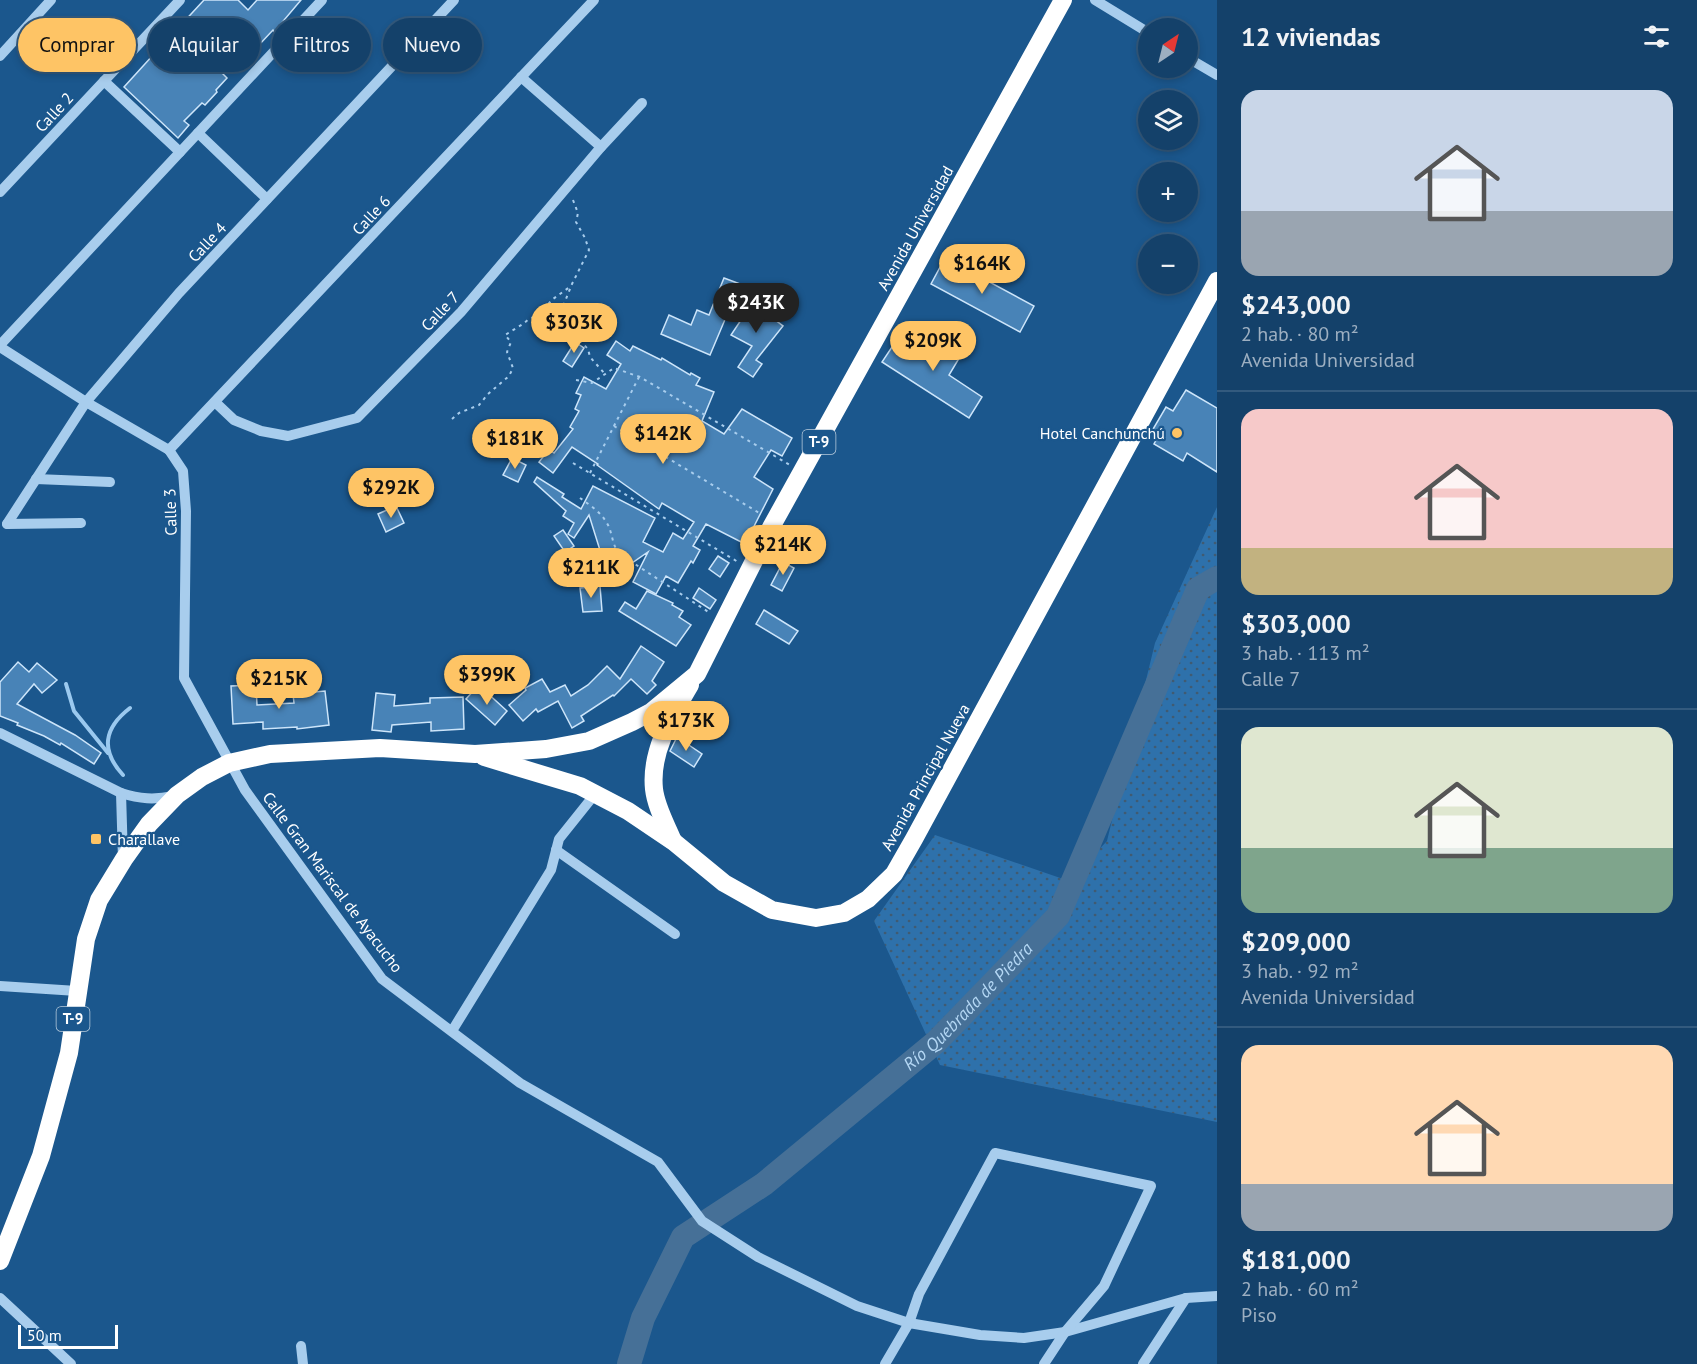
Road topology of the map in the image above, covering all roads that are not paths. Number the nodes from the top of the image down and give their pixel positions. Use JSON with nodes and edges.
{"nodes":[{"id":1,"x":51,"y":0,"type":"edge"},
{"id":2,"x":180,"y":0,"type":"edge"},
{"id":3,"x":322,"y":0,"type":"edge"},
{"id":4,"x":454,"y":0,"type":"edge"},
{"id":5,"x":594,"y":0,"type":"edge"},
{"id":6,"x":1063,"y":0,"type":"edge"},
{"id":7,"x":1095,"y":0,"type":"edge"},
{"id":8,"x":1138,"y":26,"type":"edge"},
{"id":9,"x":0,"y":56,"type":"edge"},
{"id":10,"x":1198,"y":64,"type":"edge"},
{"id":11,"x":1217,"y":75,"type":"edge"},
{"id":12,"x":521,"y":77,"type":"junction"},
{"id":13,"x":104,"y":81,"type":"junction"},
{"id":14,"x":642,"y":103,"type":"dead end"},
{"id":15,"x":198,"y":133,"type":"junction"},
{"id":16,"x":601,"y":147,"type":"junction"},
{"id":17,"x":180,"y":152,"type":"junction"},
{"id":18,"x":0,"y":192,"type":"edge"},
{"id":19,"x":267,"y":199,"type":"junction"},
{"id":20,"x":1217,"y":281,"type":"edge"},
{"id":21,"x":0,"y":346,"type":"edge"},
{"id":22,"x":86,"y":402,"type":"junction"},
{"id":23,"x":215,"y":402,"type":"junction"},
{"id":24,"x":169,"y":450,"type":"junction"},
{"id":25,"x":36,"y":479,"type":"junction"},
{"id":26,"x":110,"y":482,"type":"dead end"},
{"id":27,"x":81,"y":523,"type":"dead end"},
{"id":28,"x":697,"y":674,"type":"junction"},
{"id":29,"x":0,"y":734,"type":"edge"},
{"id":30,"x":475,"y":754,"type":"junction"},
{"id":31,"x":229,"y":763,"type":"junction"},
{"id":32,"x":122,"y":793,"type":"junction"},
{"id":33,"x":595,"y":794,"type":"junction"},
{"id":34,"x":177,"y":795,"type":"junction"},
{"id":35,"x":674,"y":842,"type":"junction"},
{"id":36,"x":556,"y":850,"type":"junction"},
{"id":37,"x":123,"y":859,"type":"junction"},
{"id":38,"x":675,"y":934,"type":"dead end"},
{"id":39,"x":0,"y":986,"type":"edge"},
{"id":40,"x":77,"y":992,"type":"junction"},
{"id":41,"x":452,"y":1031,"type":"junction"},
{"id":42,"x":0,"y":1261,"type":"edge"},
{"id":43,"x":1217,"y":1296,"type":"edge"},
{"id":44,"x":0,"y":1298,"type":"edge"},
{"id":45,"x":1186,"y":1298,"type":"junction"},
{"id":46,"x":909,"y":1323,"type":"junction"},
{"id":47,"x":1065,"y":1332,"type":"junction"},
{"id":48,"x":301,"y":1346,"type":"dead end"},
{"id":49,"x":72,"y":1364,"type":"edge"},
{"id":50,"x":303,"y":1364,"type":"edge"},
{"id":51,"x":885,"y":1364,"type":"edge"},
{"id":52,"x":1044,"y":1364,"type":"edge"},
{"id":53,"x":1143,"y":1364,"type":"edge"}],
"edges":[{"from":1,"to":9,"type":"street"},
{"from":2,"to":13,"type":"street","name":"Calle 2"},
{"from":3,"to":15,"type":"street"},
{"from":4,"to":19,"type":"street","name":"Calle 4"},
{"from":5,"to":12,"type":"street","name":"Calle 6"},
{"from":6,"to":28,"type":"highway","name":"Avenida Universidad","number":"T-9"},
{"from":7,"to":8,"type":"street"},
{"from":10,"to":11,"type":"street"},
{"from":12,"to":16,"type":"street"},
{"from":12,"to":23,"type":"street","name":"Calle 6"},
{"from":13,"to":17,"type":"street"},
{"from":13,"to":18,"type":"street","name":"Calle 2"},
{"from":14,"to":16,"type":"street","name":"Calle 7"},
{"from":15,"to":17,"type":"street"},
{"from":15,"to":19,"type":"street"},
{"from":16,"to":23,"type":"street","name":"Calle 7"},
{"from":17,"to":21,"type":"street"},
{"from":19,"to":22,"type":"street","name":"Calle 4"},
{"from":20,"to":35,"type":"highway","name":"Avenida Principal Nueva","number":"T-9"},
{"from":21,"to":22,"type":"street"},
{"from":22,"to":24,"type":"street"},
{"from":22,"to":25,"type":"street","name":"Calle 4"},
{"from":23,"to":24,"type":"street","name":"Calle 6"},
{"from":24,"to":31,"type":"street","name":"Calle 3"},
{"from":25,"to":26,"type":"street"},
{"from":25,"to":27,"type":"street","name":"Calle 4"},
{"from":28,"to":30,"type":"highway","name":"Avenida Universidad","number":"T-9"},
{"from":28,"to":35,"type":"highway","number":"T-9"},
{"from":29,"to":32,"type":"street"},
{"from":30,"to":31,"type":"highway","number":"T-9"},
{"from":30,"to":33,"type":"highway","name":"Avenida Principal Nueva","number":"T-9"},
{"from":31,"to":34,"type":"highway","number":"T-9"},
{"from":31,"to":41,"type":"street","name":"Calle Gran Mariscal de Ayacucho"},
{"from":32,"to":34,"type":"street"},
{"from":32,"to":37,"type":"street"},
{"from":33,"to":35,"type":"highway","name":"Avenida Principal Nueva","number":"T-9"},
{"from":33,"to":36,"type":"street"},
{"from":34,"to":37,"type":"highway","number":"T-9"},
{"from":36,"to":38,"type":"street"},
{"from":36,"to":41,"type":"street"},
{"from":37,"to":40,"type":"highway","number":"T-9"},
{"from":39,"to":40,"type":"street"},
{"from":40,"to":42,"type":"highway","number":"T-9"},
{"from":41,"to":46,"type":"street","name":"Calle Gran Mariscal de Ayacucho"},
{"from":43,"to":45,"type":"street","name":"Calle Gran Mariscal de Ayacucho"},
{"from":44,"to":49,"type":"street"},
{"from":45,"to":47,"type":"street","name":"Calle Gran Mariscal de Ayacucho"},
{"from":45,"to":53,"type":"street"},
{"from":46,"to":47,"type":"street","name":"Calle Gran Mariscal de Ayacucho"},
{"from":46,"to":47,"type":"street"},
{"from":46,"to":51,"type":"street"},
{"from":47,"to":52,"type":"street"},
{"from":48,"to":50,"type":"street"}]}
